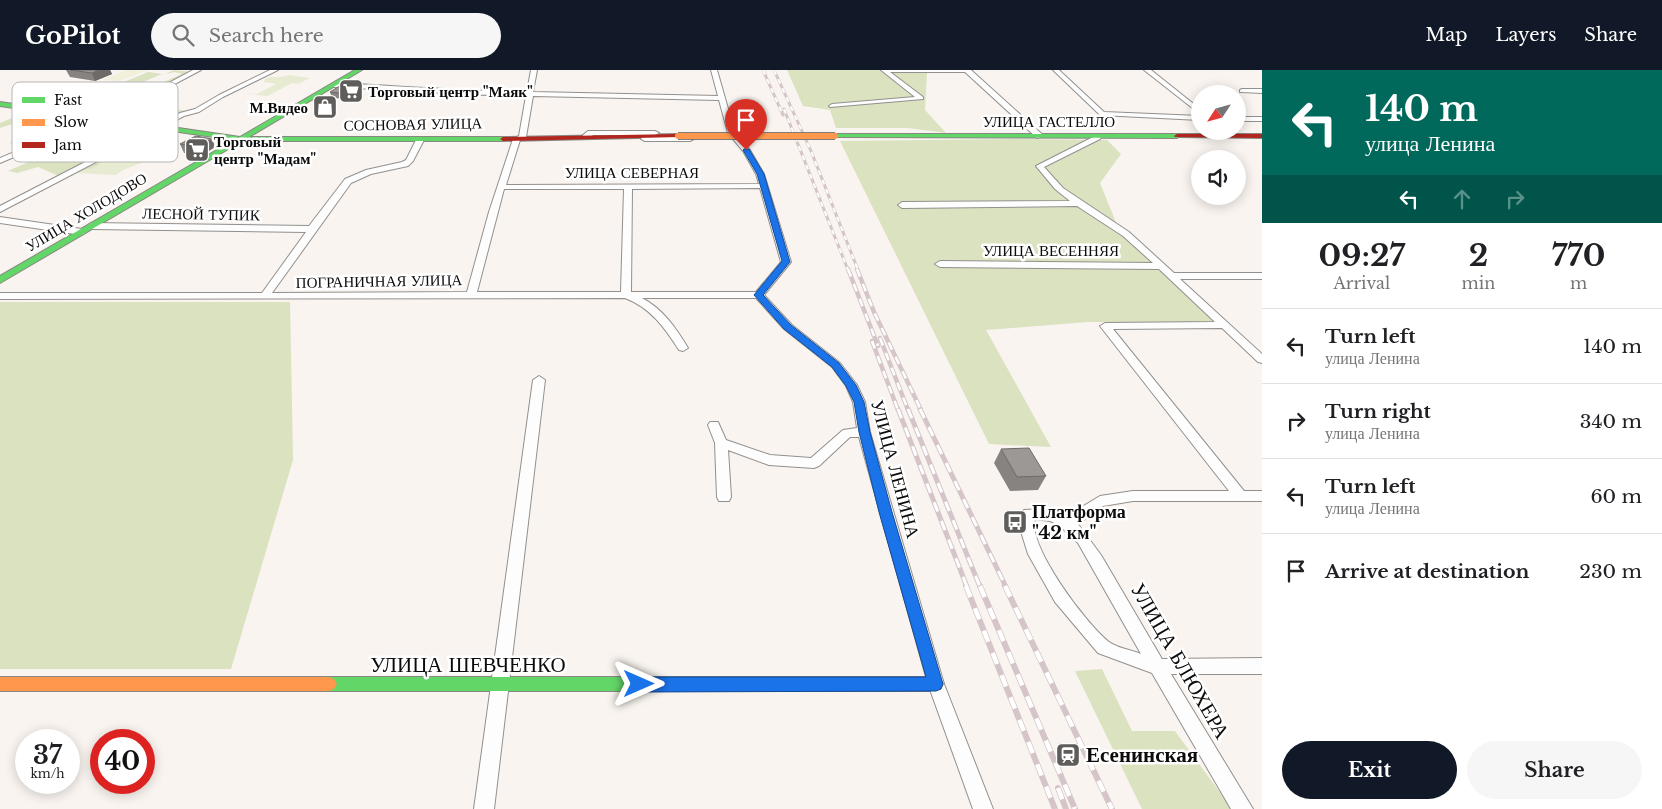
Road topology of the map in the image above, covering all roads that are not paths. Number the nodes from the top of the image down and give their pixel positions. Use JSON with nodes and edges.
{"nodes":[{"id":1,"x":198,"y":70,"type":"edge"},
{"id":2,"x":275,"y":70,"type":"edge"},
{"id":3,"x":359,"y":70,"type":"edge"},
{"id":4,"x":534,"y":70,"type":"edge"},
{"id":5,"x":714,"y":70,"type":"edge"},
{"id":6,"x":884,"y":70,"type":"edge"},
{"id":7,"x":968,"y":70,"type":"edge"},
{"id":8,"x":1056,"y":70,"type":"edge"},
{"id":9,"x":1148,"y":70,"type":"edge"},
{"id":10,"x":175,"y":82,"type":"edge"},
{"id":11,"x":334,"y":85,"type":"junction"},
{"id":12,"x":1246,"y":91,"type":"edge"},
{"id":13,"x":1262,"y":91,"type":"edge"},
{"id":14,"x":528,"y":95,"type":"junction"},
{"id":15,"x":721,"y":98,"type":"junction"},
{"id":16,"x":1191,"y":105,"type":"edge"},
{"id":17,"x":832,"y":106,"type":"dead end"},
{"id":18,"x":178,"y":116,"type":"edge"},
{"id":19,"x":1191,"y":118,"type":"edge"},
{"id":20,"x":1246,"y":118,"type":"edge"},
{"id":21,"x":1262,"y":119,"type":"edge"},
{"id":22,"x":178,"y":131,"type":"edge"},
{"id":23,"x":586,"y":136,"type":"junction"},
{"id":24,"x":678,"y":136,"type":"joint"},
{"id":25,"x":735,"y":136,"type":"junction"},
{"id":26,"x":1040,"y":136,"type":"junction"},
{"id":27,"x":1262,"y":136,"type":"edge"},
{"id":28,"x":522,"y":137,"type":"junction"},
{"id":29,"x":1097,"y":137,"type":"junction"},
{"id":30,"x":240,"y":139,"type":"junction"},
{"id":31,"x":420,"y":140,"type":"junction"},
{"id":32,"x":12,"y":156,"type":"edge"},
{"id":33,"x":0,"y":161,"type":"edge"},
{"id":34,"x":90,"y":162,"type":"edge"},
{"id":35,"x":502,"y":186,"type":"junction"},
{"id":36,"x":628,"y":186,"type":"junction"},
{"id":37,"x":762,"y":186,"type":"junction"},
{"id":38,"x":1080,"y":203,"type":"junction"},
{"id":39,"x":902,"y":205,"type":"dead end"},
{"id":40,"x":0,"y":209,"type":"edge"},
{"id":41,"x":0,"y":220,"type":"edge"},
{"id":42,"x":87,"y":229,"type":"junction"},
{"id":43,"x":312,"y":229,"type":"junction"},
{"id":44,"x":940,"y":264,"type":"dead end"},
{"id":45,"x":1161,"y":266,"type":"junction"},
{"id":46,"x":1173,"y":276,"type":"junction"},
{"id":47,"x":1262,"y":276,"type":"edge"},
{"id":48,"x":0,"y":280,"type":"edge"},
{"id":49,"x":472,"y":295,"type":"junction"},
{"id":50,"x":759,"y":295,"type":"junction"},
{"id":51,"x":0,"y":296,"type":"edge"},
{"id":52,"x":626,"y":296,"type":"junction"},
{"id":53,"x":264,"y":297,"type":"junction"},
{"id":54,"x":1226,"y":325,"type":"junction"},
{"id":55,"x":683,"y":348,"type":"dead end"},
{"id":56,"x":1262,"y":360,"type":"edge"},
{"id":57,"x":539,"y":380,"type":"dead end"},
{"id":58,"x":714,"y":425,"type":"dead end"},
{"id":59,"x":864,"y":432,"type":"junction"},
{"id":60,"x":721,"y":443,"type":"junction"},
{"id":61,"x":1262,"y":496,"type":"edge"},
{"id":62,"x":724,"y":497,"type":"dead end"},
{"id":63,"x":1241,"y":497,"type":"junction"},
{"id":64,"x":1068,"y":523,"type":"junction"},
{"id":65,"x":1157,"y":666,"type":"junction"},
{"id":66,"x":1262,"y":666,"type":"edge"},
{"id":67,"x":0,"y":684,"type":"edge"},
{"id":68,"x":936,"y":684,"type":"junction"},
{"id":69,"x":500,"y":685,"type":"junction"},
{"id":70,"x":484,"y":809,"type":"edge"},
{"id":71,"x":983,"y":809,"type":"edge"},
{"id":72,"x":1243,"y":809,"type":"edge"}],
"edges":[{"from":1,"to":10,"type":"street"},
{"from":2,"to":18,"type":"street"},
{"from":3,"to":11,"type":"main road","name":"УЛИЦА ХОЛОДОВО"},
{"from":4,"to":14,"type":"street"},
{"from":5,"to":15,"type":"street"},
{"from":6,"to":7,"type":"street"},
{"from":6,"to":17,"type":"street"},
{"from":7,"to":26,"type":"street"},
{"from":8,"to":19,"type":"street"},
{"from":9,"to":16,"type":"street"},
{"from":11,"to":14,"type":"street"},
{"from":11,"to":30,"type":"main road","name":"УЛИЦА ХОЛОДОВО"},
{"from":12,"to":13,"type":"street"},
{"from":14,"to":15,"type":"street"},
{"from":14,"to":28,"type":"street"},
{"from":15,"to":25,"type":"street"},
{"from":20,"to":21,"type":"street"},
{"from":22,"to":30,"type":"main road","name":"СОСНОВАЯ УЛИЦА"},
{"from":23,"to":24,"type":"main road","name":"СОСНОВАЯ УЛИЦА"},
{"from":23,"to":25,"type":"street"},
{"from":23,"to":28,"type":"main road","name":"СОСНОВАЯ УЛИЦА"},
{"from":24,"to":26,"type":"main road","name":"УЛИЦА ГАСТЕЛЛО","bridge":true},
{"from":25,"to":37,"type":"street"},
{"from":26,"to":29,"type":"main road","name":"УЛИЦА ГАСТЕЛЛО"},
{"from":27,"to":29,"type":"main road","name":"УЛИЦА ГАСТЕЛЛО"},
{"from":28,"to":31,"type":"main road","name":"СОСНОВАЯ УЛИЦА"},
{"from":28,"to":35,"type":"street"},
{"from":29,"to":38,"type":"street"},
{"from":30,"to":31,"type":"main road","name":"СОСНОВАЯ УЛИЦА"},
{"from":30,"to":42,"type":"main road","name":"УЛИЦА ХОЛОДОВО"},
{"from":31,"to":43,"type":"street"},
{"from":32,"to":33,"type":"street"},
{"from":34,"to":40,"type":"street"},
{"from":35,"to":36,"type":"street","name":"УЛИЦА СЕВЕРНАЯ"},
{"from":35,"to":49,"type":"street"},
{"from":36,"to":37,"type":"street","name":"УЛИЦА СЕВЕРНАЯ"},
{"from":36,"to":52,"type":"street"},
{"from":37,"to":50,"type":"street"},
{"from":38,"to":39,"type":"street"},
{"from":38,"to":45,"type":"street"},
{"from":41,"to":42,"type":"street","name":"ЛЕСНОЙ ТУПИК"},
{"from":42,"to":43,"type":"street","name":"ЛЕСНОЙ ТУПИК"},
{"from":42,"to":48,"type":"main road","name":"УЛИЦА ХОЛОДОВО"},
{"from":43,"to":53,"type":"street"},
{"from":44,"to":45,"type":"street","name":"УЛИЦА ВЕСЕННЯЯ"},
{"from":45,"to":46,"type":"street"},
{"from":46,"to":47,"type":"street"},
{"from":46,"to":54,"type":"street"},
{"from":49,"to":52,"type":"street","name":"ПОГРАНИЧНАЯ УЛИЦА"},
{"from":49,"to":53,"type":"street","name":"ПОГРАНИЧНАЯ УЛИЦА"},
{"from":50,"to":52,"type":"street","name":"ПОГРАНИЧНАЯ УЛИЦА"},
{"from":50,"to":59,"type":"street","name":"УЛИЦА ЛЕНИНА"},
{"from":51,"to":53,"type":"street","name":"ПОГРАНИЧНАЯ УЛИЦА"},
{"from":52,"to":55,"type":"street"},
{"from":54,"to":56,"type":"street"},
{"from":54,"to":63,"type":"street"},
{"from":57,"to":69,"type":"street"},
{"from":58,"to":60,"type":"street"},
{"from":59,"to":60,"type":"street"},
{"from":59,"to":68,"type":"street","name":"УЛИЦА ЛЕНИНА"},
{"from":60,"to":62,"type":"street"},
{"from":61,"to":63,"type":"street"},
{"from":63,"to":64,"type":"street"},
{"from":64,"to":65,"type":"street","name":"УЛИЦА БЛЮХЕРА"},
{"from":64,"to":65,"type":"street"},
{"from":65,"to":66,"type":"street"},
{"from":65,"to":72,"type":"street","name":"УЛИЦА БЛЮХЕРА"},
{"from":67,"to":69,"type":"main road","name":"УЛИЦА ШЕВЧЕНКО"},
{"from":68,"to":69,"type":"main road","name":"УЛИЦА ШЕВЧЕНКО"},
{"from":68,"to":71,"type":"street","name":"УЛИЦА ЛЕНИНА"},
{"from":69,"to":70,"type":"street"}]}
